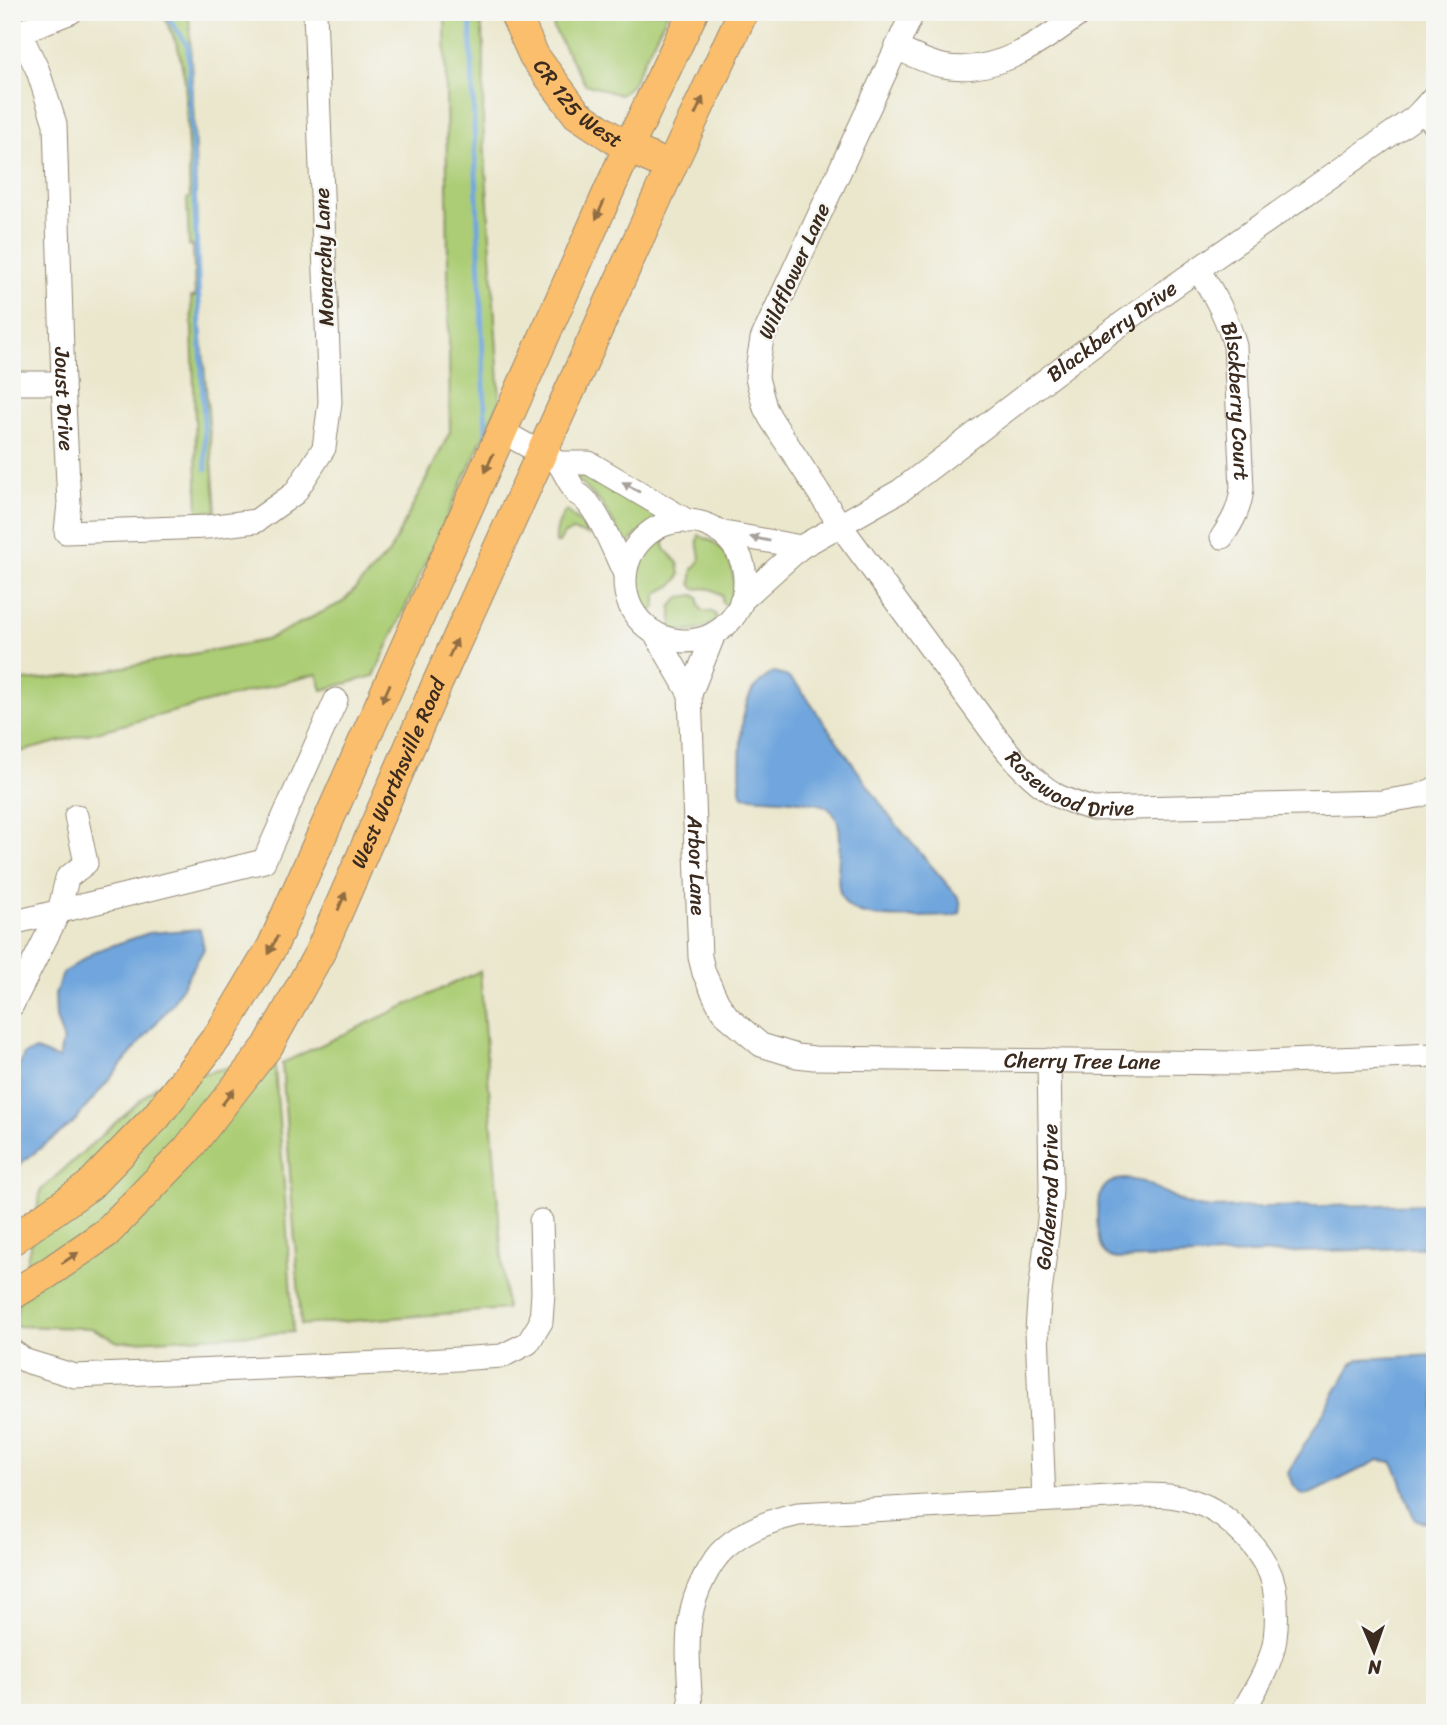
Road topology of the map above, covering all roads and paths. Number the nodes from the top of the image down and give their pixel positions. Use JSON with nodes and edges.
{"nodes":[{"id":1,"x":71,"y":12,"type":"edge"},
{"id":2,"x":315,"y":12,"type":"edge"},
{"id":3,"x":514,"y":12,"type":"edge"},
{"id":4,"x":693,"y":12,"type":"edge"},
{"id":5,"x":743,"y":12,"type":"edge"},
{"id":6,"x":913,"y":12,"type":"edge"},
{"id":7,"x":1082,"y":12,"type":"edge"},
{"id":8,"x":16,"y":34,"type":"edge"},
{"id":9,"x":896,"y":48,"type":"junction"},
{"id":10,"x":1430,"y":110,"type":"edge"},
{"id":11,"x":628,"y":148,"type":"junction"},
{"id":12,"x":671,"y":167,"type":"junction"},
{"id":13,"x":1198,"y":270,"type":"junction"},
{"id":14,"x":12,"y":383,"type":"edge"},
{"id":15,"x":63,"y":383,"type":"junction"},
{"id":16,"x":503,"y":432,"type":"junction"},
{"id":17,"x":550,"y":458,"type":"junction"},
{"id":18,"x":295,"y":493,"type":"joint"},
{"id":19,"x":689,"y":522,"type":"junction"},
{"id":20,"x":840,"y":525,"type":"junction"},
{"id":21,"x":719,"y":532,"type":"junction"},
{"id":22,"x":1222,"y":537,"type":"dead end"},
{"id":23,"x":801,"y":547,"type":"junction"},
{"id":24,"x":625,"y":573,"type":"junction"},
{"id":25,"x":741,"y":601,"type":"junction"},
{"id":26,"x":655,"y":633,"type":"junction"},
{"id":27,"x":714,"y":634,"type":"junction"},
{"id":28,"x":690,"y":694,"type":"junction"},
{"id":29,"x":336,"y":700,"type":"dead end"},
{"id":30,"x":1426,"y":792,"type":"edge"},
{"id":31,"x":76,"y":816,"type":"dead end"},
{"id":32,"x":59,"y":912,"type":"junction"},
{"id":33,"x":12,"y":923,"type":"edge"},
{"id":34,"x":12,"y":1005,"type":"edge"},
{"id":35,"x":739,"y":1026,"type":"joint"},
{"id":36,"x":1435,"y":1055,"type":"edge"},
{"id":37,"x":1049,"y":1060,"type":"junction"},
{"id":38,"x":541,"y":1221,"type":"dead end"},
{"id":39,"x":12,"y":1240,"type":"edge"},
{"id":40,"x":12,"y":1295,"type":"edge"},
{"id":41,"x":12,"y":1351,"type":"edge"},
{"id":42,"x":1044,"y":1500,"type":"junction"},
{"id":43,"x":691,"y":1713,"type":"edge"},
{"id":44,"x":1242,"y":1713,"type":"edge"}],
"edges":[{"from":1,"to":8,"type":"street"},
{"from":2,"to":18,"type":"street","name":"Monarchy Lane"},
{"from":3,"to":11,"type":"main road","name":"CR 125 West"},
{"from":4,"to":11,"type":"main road","name":"West Worthsville Road"},
{"from":12,"to":5,"type":"main road","name":"West Worthsville Road","one_way":true},
{"from":6,"to":9,"type":"street","name":"Wildflower Lane"},
{"from":7,"to":9,"type":"street"},
{"from":8,"to":15,"type":"street","name":"Joust Drive"},
{"from":9,"to":20,"type":"street","name":"Wildflower Lane"},
{"from":10,"to":13,"type":"street","name":"Blackberry Drive"},
{"from":11,"to":12,"type":"main road","name":"CR 125 West"},
{"from":11,"to":16,"type":"main road","name":"West Worthsville Road","one_way":true},
{"from":12,"to":17,"type":"main road","name":"West Worthsville Road"},
{"from":13,"to":20,"type":"street","name":"Blackberry Drive"},
{"from":13,"to":22,"type":"street","name":"Blsckberry Court"},
{"from":14,"to":15,"type":"street"},
{"from":15,"to":18,"type":"street","name":"Joust Drive"},
{"from":16,"to":17,"type":"street"},
{"from":16,"to":39,"type":"main road","name":"West Worthsville Road","one_way":true},
{"from":19,"to":17,"type":"street","one_way":true},
{"from":17,"to":24,"type":"street"},
{"from":40,"to":17,"type":"main road","name":"West Worthsville Road","one_way":true},
{"from":19,"to":21,"type":"street"},
{"from":19,"to":24,"type":"street"},
{"from":20,"to":23,"type":"street","name":"Blackberry Drive"},
{"from":20,"to":30,"type":"street","name":"Rosewood Drive"},
{"from":23,"to":21,"type":"street","one_way":true},
{"from":21,"to":25,"type":"street"},
{"from":23,"to":25,"type":"street","name":"Blackberry Drive"},
{"from":24,"to":26,"type":"street"},
{"from":25,"to":27,"type":"street","name":"Blackberry Drive"},
{"from":26,"to":27,"type":"street"},
{"from":26,"to":28,"type":"street","name":"Arbor Lane"},
{"from":27,"to":28,"type":"street","name":"Arbor Lane"},
{"from":28,"to":35,"type":"street","name":"Arbor Lane"},
{"from":29,"to":32,"type":"street"},
{"from":31,"to":32,"type":"street"},
{"from":32,"to":33,"type":"street"},
{"from":32,"to":34,"type":"street"},
{"from":35,"to":37,"type":"street","name":"Cherry Tree Lane"},
{"from":36,"to":37,"type":"street","name":"Cherry Tree Lane"},
{"from":37,"to":42,"type":"street","name":"Goldenrod Drive"},
{"from":38,"to":41,"type":"street"},
{"from":42,"to":43,"type":"street"},
{"from":42,"to":44,"type":"street"}]}
